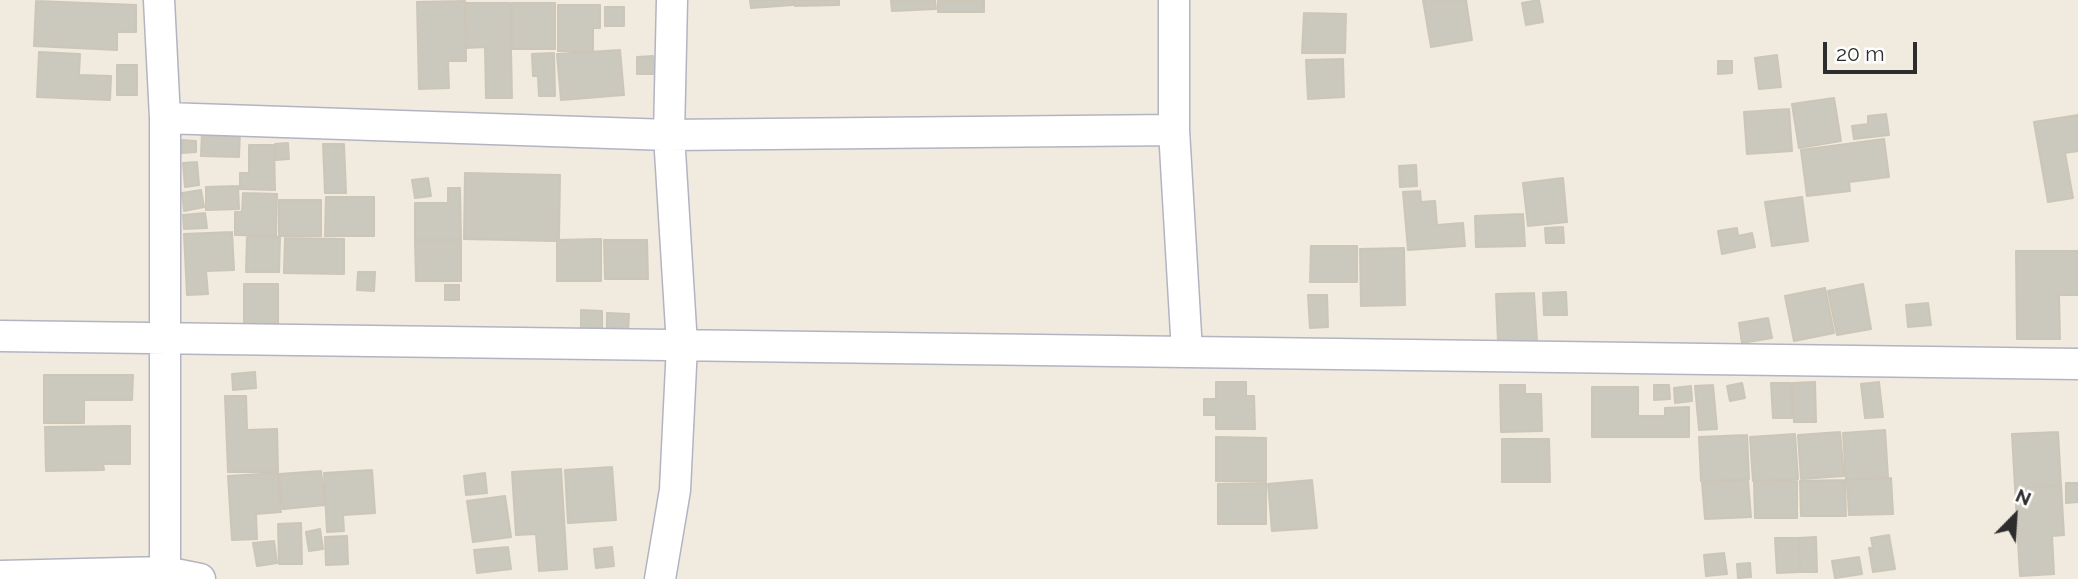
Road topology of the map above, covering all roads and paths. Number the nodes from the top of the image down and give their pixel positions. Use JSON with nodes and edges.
{"nodes":[{"id":1,"x":159,"y":0,"type":"edge"},
{"id":2,"x":671,"y":0,"type":"edge"},
{"id":3,"x":1174,"y":0,"type":"edge"},
{"id":4,"x":165,"y":118,"type":"junction"},
{"id":5,"x":1174,"y":130,"type":"junction"},
{"id":6,"x":669,"y":135,"type":"junction"},
{"id":7,"x":0,"y":335,"type":"edge"},
{"id":8,"x":165,"y":338,"type":"junction"},
{"id":9,"x":682,"y":345,"type":"junction"},
{"id":10,"x":1187,"y":352,"type":"junction"},
{"id":11,"x":2078,"y":364,"type":"edge"},
{"id":12,"x":0,"y":576,"type":"edge"},
{"id":13,"x":165,"y":576,"type":"edge"},
{"id":14,"x":200,"y":579,"type":"edge"},
{"id":15,"x":660,"y":579,"type":"edge"}],
"edges":[{"from":1,"to":4,"type":"street"},
{"from":2,"to":6,"type":"street"},
{"from":3,"to":5,"type":"street"},
{"from":4,"to":6,"type":"street"},
{"from":4,"to":8,"type":"street"},
{"from":5,"to":6,"type":"street"},
{"from":5,"to":10,"type":"street"},
{"from":6,"to":9,"type":"street"},
{"from":7,"to":8,"type":"street"},
{"from":8,"to":9,"type":"street"},
{"from":8,"to":13,"type":"street"},
{"from":9,"to":10,"type":"street"},
{"from":9,"to":15,"type":"street"},
{"from":10,"to":11,"type":"street"},
{"from":12,"to":13,"type":"street"},
{"from":13,"to":14,"type":"street"}]}
